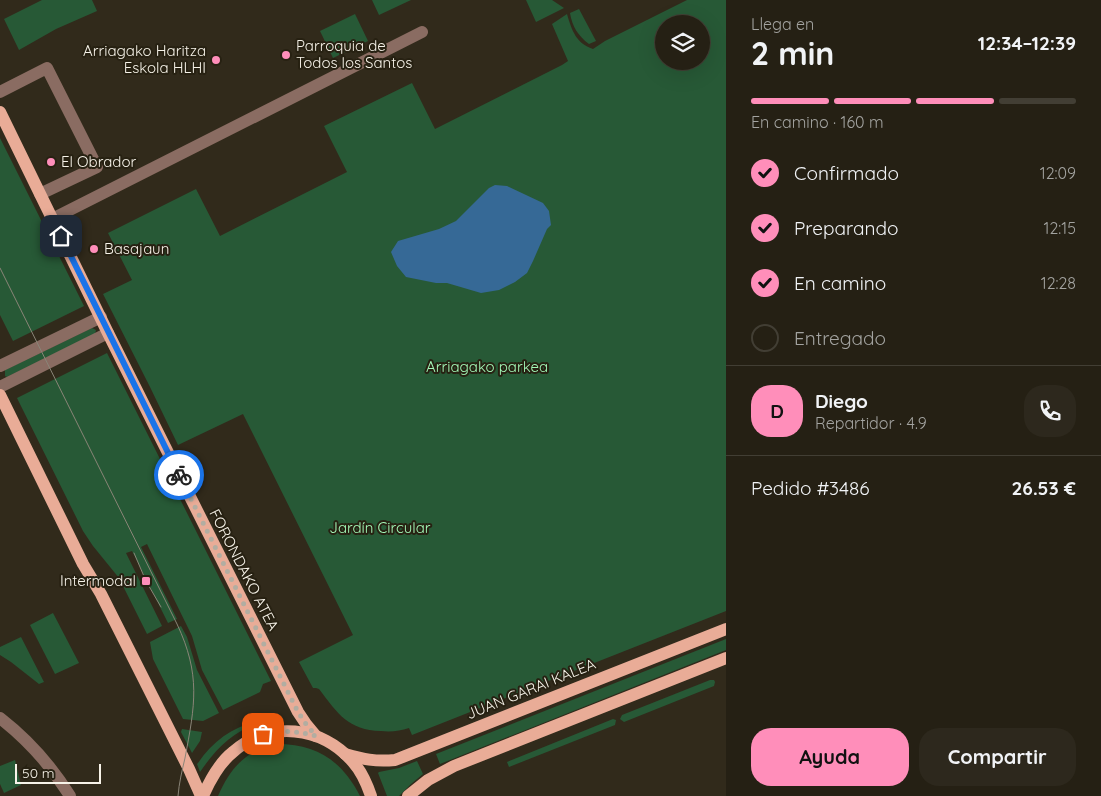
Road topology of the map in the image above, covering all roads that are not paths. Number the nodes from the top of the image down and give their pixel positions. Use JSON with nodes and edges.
{"nodes":[{"id":1,"x":422,"y":32,"type":"dead end"},
{"id":2,"x":0,"y":92,"type":"edge"},
{"id":3,"x":0,"y":112,"type":"edge"},
{"id":4,"x":40,"y":194,"type":"junction"},
{"id":5,"x":52,"y":218,"type":"junction"},
{"id":6,"x":101,"y":317,"type":"junction"},
{"id":7,"x":108,"y":334,"type":"junction"},
{"id":8,"x":0,"y":366,"type":"edge"},
{"id":9,"x":0,"y":386,"type":"edge"},
{"id":10,"x":0,"y":395,"type":"edge"},
{"id":11,"x":726,"y":629,"type":"edge"},
{"id":12,"x":726,"y":658,"type":"edge"},
{"id":13,"x":0,"y":718,"type":"edge"},
{"id":14,"x":316,"y":736,"type":"junction"},
{"id":15,"x":345,"y":754,"type":"junction"},
{"id":16,"x":70,"y":796,"type":"edge"},
{"id":17,"x":202,"y":796,"type":"edge"},
{"id":18,"x":371,"y":796,"type":"edge"},
{"id":19,"x":408,"y":796,"type":"edge"}],
"edges":[{"from":1,"to":5,"type":"street"},
{"from":2,"to":4,"type":"street"},
{"from":3,"to":4,"type":"main road","name":"FORONDAKO ATEA"},
{"from":4,"to":5,"type":"main road","name":"FORONDAKO ATEA"},
{"from":5,"to":6,"type":"main road","name":"FORONDAKO ATEA"},
{"from":6,"to":7,"type":"main road","name":"FORONDAKO ATEA"},
{"from":6,"to":8,"type":"street"},
{"from":7,"to":9,"type":"street"},
{"from":7,"to":14,"type":"main road","name":"FORONDAKO ATEA"},
{"from":10,"to":17,"type":"main road"},
{"from":11,"to":15,"type":"main road","name":"JUAN GARAI KALEA"},
{"from":12,"to":19,"type":"main road"},
{"from":13,"to":16,"type":"street"},
{"from":14,"to":15,"type":"main road"},
{"from":14,"to":17,"type":"main road"},
{"from":15,"to":18,"type":"main road"}]}
